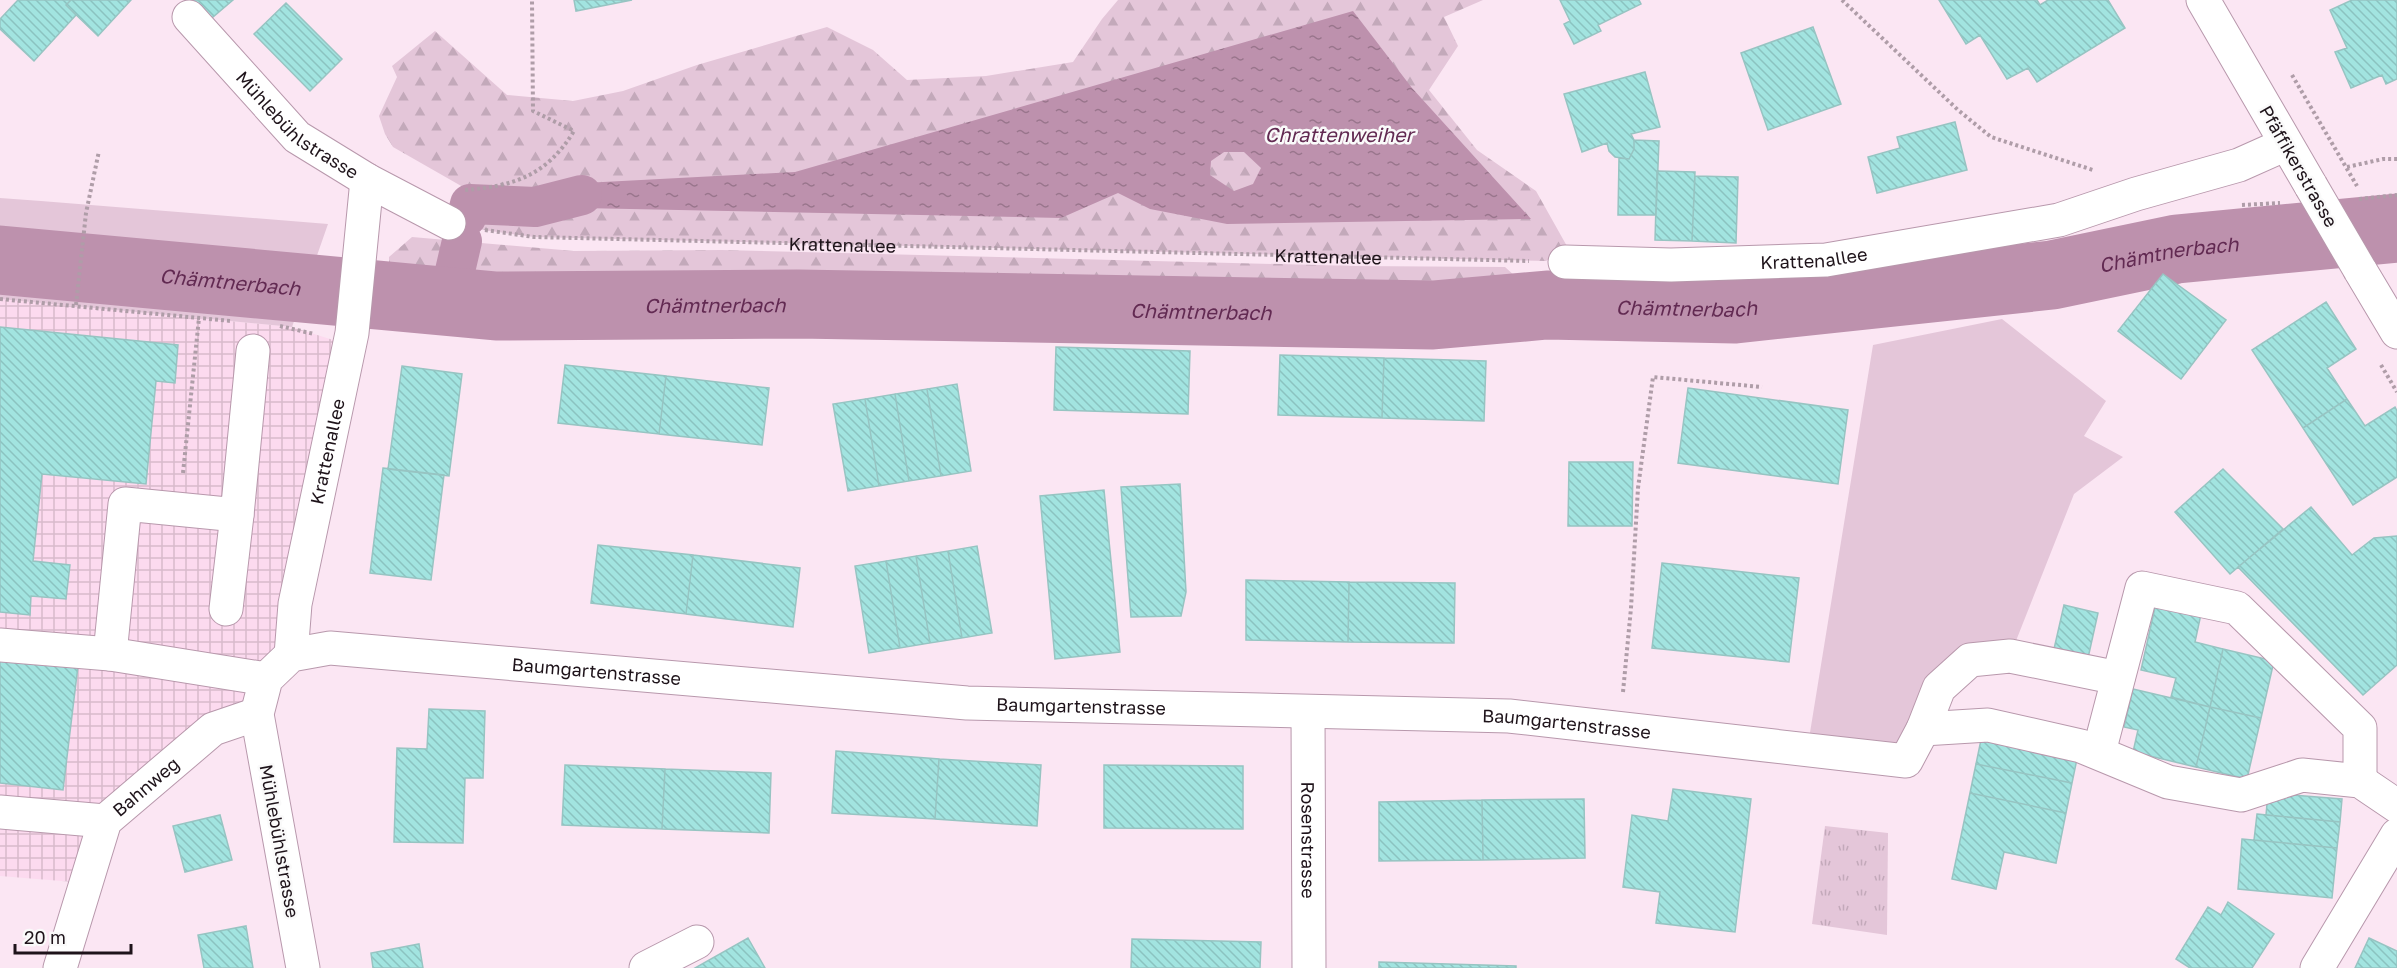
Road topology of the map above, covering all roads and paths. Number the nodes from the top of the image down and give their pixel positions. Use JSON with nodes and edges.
{"nodes":[{"id":1,"x":532,"y":0,"type":"edge"},
{"id":2,"x":1842,"y":0,"type":"edge"},
{"id":3,"x":2203,"y":0,"type":"edge"},
{"id":4,"x":189,"y":17,"type":"dead end"},
{"id":5,"x":2323,"y":126,"type":"dead end"},
{"id":6,"x":2286,"y":144,"type":"junction"},
{"id":7,"x":99,"y":151,"type":"dead end"},
{"id":8,"x":2397,"y":159,"type":"edge"},
{"id":9,"x":2346,"y":167,"type":"junction"},
{"id":10,"x":367,"y":180,"type":"junction"},
{"id":11,"x":2357,"y":186,"type":"dead end"},
{"id":12,"x":462,"y":190,"type":"dead end"},
{"id":13,"x":2136,"y":194,"type":"junction"},
{"id":14,"x":2397,"y":195,"type":"edge"},
{"id":15,"x":2349,"y":199,"type":"dead end"},
{"id":16,"x":2282,"y":203,"type":"dead end"},
{"id":17,"x":2240,"y":205,"type":"dead end"},
{"id":18,"x":449,"y":223,"type":"joint"},
{"id":19,"x":360,"y":247,"type":"joint"},
{"id":20,"x":1565,"y":262,"type":"joint"},
{"id":21,"x":0,"y":299,"type":"edge"},
{"id":22,"x":76,"y":305,"type":"junction"},
{"id":23,"x":200,"y":318,"type":"junction"},
{"id":24,"x":234,"y":322,"type":"dead end"},
{"id":25,"x":2397,"y":332,"type":"edge"},
{"id":26,"x":261,"y":338,"type":"joint"},
{"id":27,"x":350,"y":338,"type":"junction"},
{"id":28,"x":1762,"y":387,"type":"dead end"},
{"id":29,"x":178,"y":509,"type":"junction"},
{"id":30,"x":237,"y":515,"type":"junction"},
{"id":31,"x":226,"y":609,"type":"dead end"},
{"id":32,"x":0,"y":645,"type":"edge"},
{"id":33,"x":110,"y":654,"type":"junction"},
{"id":34,"x":291,"y":655,"type":"junction"},
{"id":35,"x":266,"y":678,"type":"junction"},
{"id":36,"x":2118,"y":678,"type":"junction"},
{"id":37,"x":1308,"y":712,"type":"junction"},
{"id":38,"x":257,"y":714,"type":"junction"},
{"id":39,"x":1619,"y":729,"type":"junction"},
{"id":40,"x":1923,"y":729,"type":"junction"},
{"id":41,"x":2099,"y":752,"type":"junction"},
{"id":42,"x":2360,"y":781,"type":"junction"},
{"id":43,"x":2397,"y":806,"type":"edge"},
{"id":44,"x":0,"y":812,"type":"edge"},
{"id":45,"x":105,"y":821,"type":"junction"},
{"id":46,"x":2397,"y":835,"type":"edge"},
{"id":47,"x":697,"y":942,"type":"dead end"},
{"id":48,"x":60,"y":968,"type":"edge"},
{"id":49,"x":303,"y":968,"type":"edge"},
{"id":50,"x":646,"y":968,"type":"edge"},
{"id":51,"x":1309,"y":968,"type":"edge"},
{"id":52,"x":2317,"y":968,"type":"edge"}],
"edges":[{"from":1,"to":12,"type":"path"},
{"from":2,"to":13,"type":"path"},
{"from":3,"to":6,"type":"street","name":"Pfäffikerstrasse"},
{"from":4,"to":10,"type":"street","name":"Mühlebühlstrasse"},
{"from":5,"to":9,"type":"path"},
{"from":6,"to":13,"type":"street","name":"Krattenallee"},
{"from":6,"to":25,"type":"street","name":"Pfäffikerstrasse","bridge":true},
{"from":7,"to":22,"type":"path"},
{"from":8,"to":9,"type":"path"},
{"from":9,"to":11,"type":"path"},
{"from":10,"to":18,"type":"street"},
{"from":10,"to":19,"type":"street","name":"Mühlebühlstrasse"},
{"from":13,"to":20,"type":"street","name":"Krattenallee"},
{"from":14,"to":15,"type":"path"},
{"from":16,"to":17,"type":"path"},
{"from":18,"to":20,"type":"path","name":"Krattenallee"},
{"from":19,"to":27,"type":"street","name":"Krattenallee"},
{"from":21,"to":22,"type":"path"},
{"from":22,"to":23,"type":"path"},
{"from":23,"to":24,"type":"path"},
{"from":23,"to":29,"type":"path"},
{"from":26,"to":27,"type":"path"},
{"from":26,"to":30,"type":"street"},
{"from":27,"to":34,"type":"street","name":"Krattenallee"},
{"from":28,"to":39,"type":"path"},
{"from":29,"to":30,"type":"street"},
{"from":29,"to":33,"type":"street"},
{"from":30,"to":31,"type":"street"},
{"from":32,"to":33,"type":"street"},
{"from":33,"to":35,"type":"street"},
{"from":34,"to":35,"type":"street"},
{"from":34,"to":37,"type":"street","name":"Baumgartenstrasse"},
{"from":35,"to":38,"type":"street"},
{"from":36,"to":40,"type":"street","name":"Baumgartenstrasse"},
{"from":36,"to":41,"type":"street"},
{"from":36,"to":42,"type":"street"},
{"from":37,"to":39,"type":"street","name":"Baumgartenstrasse"},
{"from":37,"to":51,"type":"street","name":"Rosenstrasse"},
{"from":38,"to":45,"type":"street","name":"Bahnweg"},
{"from":38,"to":49,"type":"street","name":"Mühlebühlstrasse"},
{"from":39,"to":40,"type":"street","name":"Baumgartenstrasse"},
{"from":40,"to":41,"type":"street"},
{"from":41,"to":42,"type":"street"},
{"from":42,"to":43,"type":"street"},
{"from":44,"to":45,"type":"street"},
{"from":45,"to":48,"type":"street","name":"Bahnweg"},
{"from":46,"to":52,"type":"street"},
{"from":47,"to":50,"type":"street"}]}
